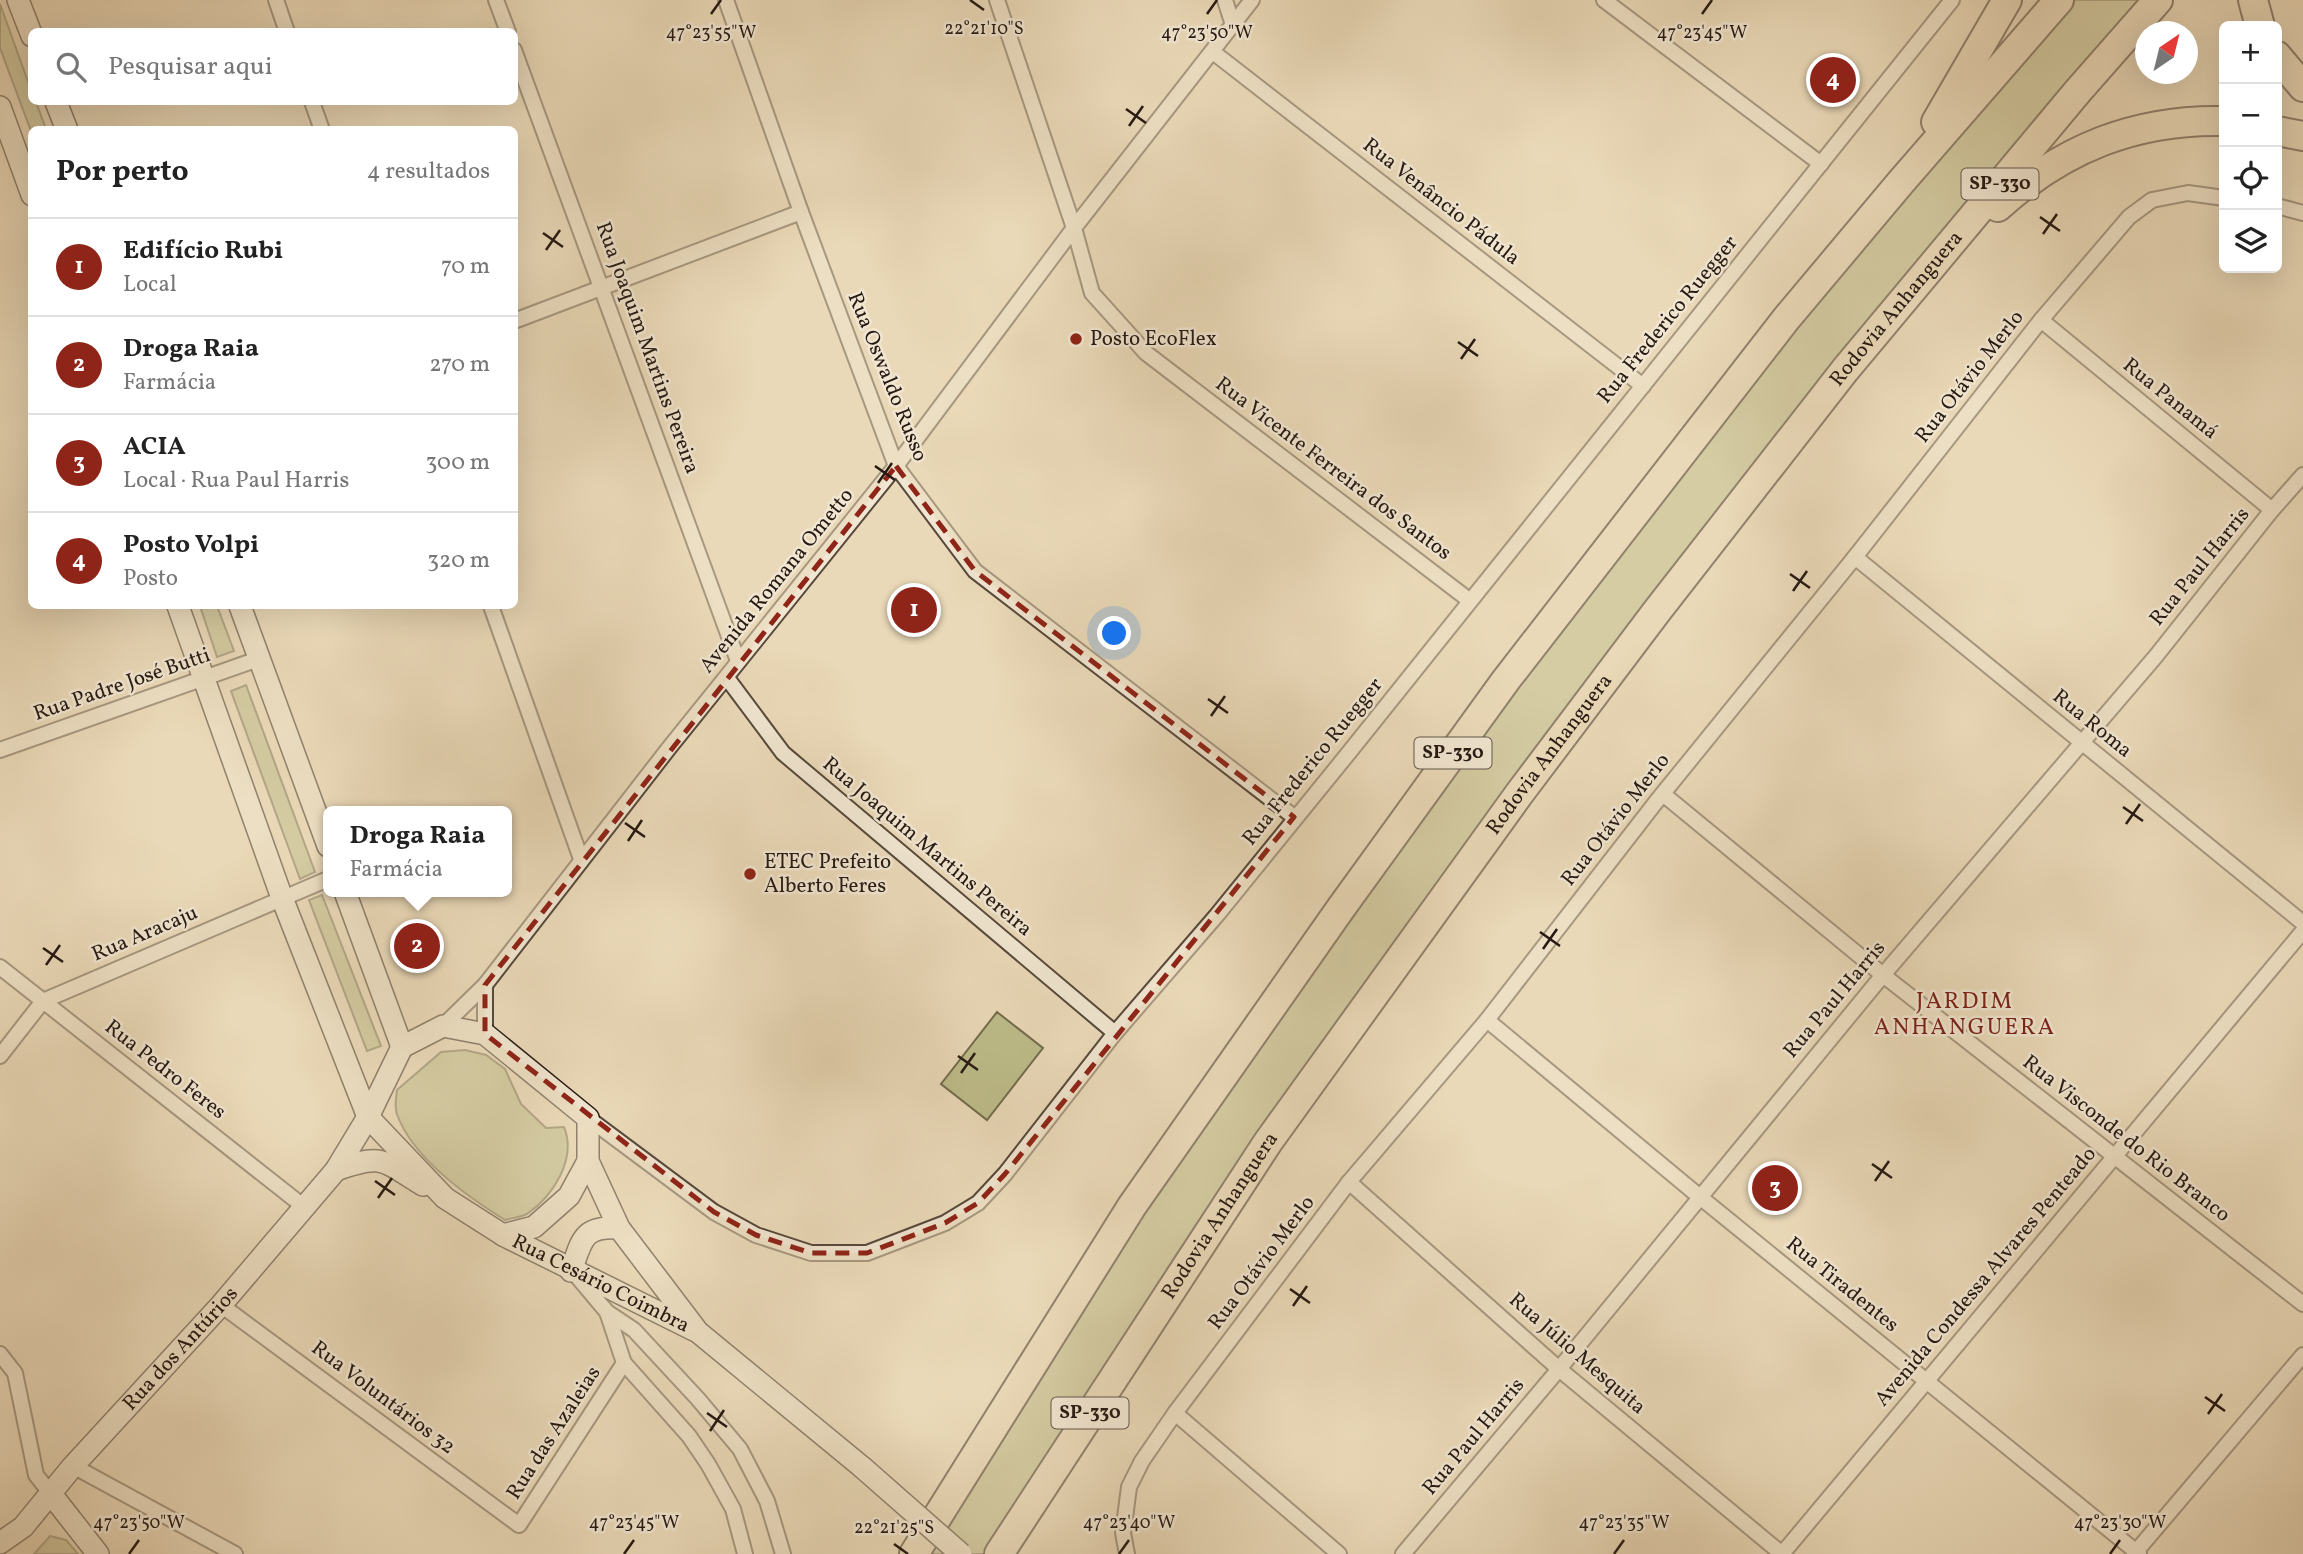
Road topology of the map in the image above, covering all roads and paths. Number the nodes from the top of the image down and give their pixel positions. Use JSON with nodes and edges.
{"nodes":[{"id":1,"x":18,"y":0,"type":"edge"},
{"id":2,"x":276,"y":0,"type":"edge"},
{"id":3,"x":496,"y":0,"type":"edge"},
{"id":4,"x":726,"y":0,"type":"edge"},
{"id":5,"x":997,"y":0,"type":"edge"},
{"id":6,"x":1225,"y":0,"type":"edge"},
{"id":7,"x":1252,"y":0,"type":"edge"},
{"id":8,"x":1604,"y":0,"type":"edge"},
{"id":9,"x":1952,"y":0,"type":"edge"},
{"id":10,"x":2007,"y":0,"type":"edge"},
{"id":11,"x":2059,"y":0,"type":"edge"},
{"id":12,"x":2158,"y":0,"type":"edge"},
{"id":13,"x":2253,"y":0,"type":"edge"},
{"id":14,"x":2259,"y":21,"type":"edge"},
{"id":15,"x":1233,"y":25,"type":"junction"},
{"id":16,"x":29,"y":28,"type":"edge"},
{"id":17,"x":286,"y":28,"type":"edge"},
{"id":18,"x":506,"y":28,"type":"edge"},
{"id":19,"x":1213,"y":52,"type":"junction"},
{"id":20,"x":518,"y":61,"type":"edge"},
{"id":21,"x":2282,"y":63,"type":"edge"},
{"id":22,"x":2303,"y":88,"type":"edge"},
{"id":23,"x":57,"y":105,"type":"edge"},
{"id":24,"x":313,"y":105,"type":"edge"},
{"id":25,"x":0,"y":107,"type":"edge"},
{"id":26,"x":2219,"y":121,"type":"edge"},
{"id":27,"x":65,"y":126,"type":"edge"},
{"id":28,"x":321,"y":126,"type":"edge"},
{"id":29,"x":2282,"y":132,"type":"edge"},
{"id":30,"x":2303,"y":136,"type":"edge"},
{"id":31,"x":1821,"y":164,"type":"junction"},
{"id":32,"x":1901,"y":182,"type":"junction"},
{"id":33,"x":28,"y":184,"type":"edge"},
{"id":34,"x":2219,"y":197,"type":"edge"},
{"id":35,"x":2282,"y":207,"type":"edge"},
{"id":36,"x":801,"y":212,"type":"junction"},
{"id":37,"x":2303,"y":213,"type":"edge"},
{"id":38,"x":1074,"y":228,"type":"junction"},
{"id":39,"x":603,"y":289,"type":"junction"},
{"id":40,"x":518,"y":320,"type":"edge"},
{"id":41,"x":2041,"y":320,"type":"junction"},
{"id":42,"x":1845,"y":370,"type":"junction"},
{"id":43,"x":1643,"y":386,"type":"junction"},
{"id":44,"x":896,"y":466,"type":"junction"},
{"id":45,"x":2303,"y":475,"type":"edge"},
{"id":46,"x":2272,"y":510,"type":"junction"},
{"id":47,"x":1855,"y":557,"type":"junction"},
{"id":48,"x":1469,"y":600,"type":"junction"},
{"id":49,"x":179,"y":609,"type":"edge"},
{"id":50,"x":241,"y":609,"type":"edge"},
{"id":51,"x":492,"y":609,"type":"edge"},
{"id":52,"x":258,"y":659,"type":"junction"},
{"id":53,"x":738,"y":661,"type":"junction"},
{"id":54,"x":204,"y":678,"type":"junction"},
{"id":55,"x":727,"y":678,"type":"junction"},
{"id":56,"x":2081,"y":743,"type":"junction"},
{"id":57,"x":0,"y":750,"type":"edge"},
{"id":58,"x":1663,"y":794,"type":"junction"},
{"id":59,"x":1294,"y":817,"type":"junction"},
{"id":60,"x":323,"y":833,"type":"edge"},
{"id":61,"x":581,"y":859,"type":"junction"},
{"id":62,"x":323,"y":881,"type":"edge"},
{"id":63,"x":347,"y":897,"type":"edge"},
{"id":64,"x":282,"y":898,"type":"junction"},
{"id":65,"x":2303,"y":923,"type":"edge"},
{"id":66,"x":2303,"y":931,"type":"edge"},
{"id":67,"x":0,"y":967,"type":"edge"},
{"id":68,"x":1883,"y":975,"type":"junction"},
{"id":69,"x":485,"y":985,"type":"junction"},
{"id":70,"x":43,"y":1000,"type":"junction"},
{"id":71,"x":1487,"y":1020,"type":"junction"},
{"id":72,"x":443,"y":1026,"type":"junction"},
{"id":73,"x":1115,"y":1033,"type":"junction"},
{"id":74,"x":485,"y":1034,"type":"junction"},
{"id":75,"x":402,"y":1047,"type":"junction"},
{"id":76,"x":0,"y":1056,"type":"edge"},
{"id":77,"x":368,"y":1117,"type":"junction"},
{"id":78,"x":588,"y":1118,"type":"junction"},
{"id":79,"x":2113,"y":1157,"type":"junction"},
{"id":80,"x":588,"y":1161,"type":"junction"},
{"id":81,"x":336,"y":1170,"type":"junction"},
{"id":82,"x":1349,"y":1182,"type":"junction"},
{"id":83,"x":1700,"y":1197,"type":"junction"},
{"id":84,"x":446,"y":1198,"type":"junction"},
{"id":85,"x":303,"y":1206,"type":"junction"},
{"id":86,"x":619,"y":1228,"type":"junction"},
{"id":87,"x":503,"y":1235,"type":"junction"},
{"id":88,"x":571,"y":1270,"type":"junction"},
{"id":89,"x":221,"y":1304,"type":"junction"},
{"id":90,"x":2303,"y":1304,"type":"edge"},
{"id":91,"x":607,"y":1312,"type":"junction"},
{"id":92,"x":698,"y":1332,"type":"junction"},
{"id":93,"x":0,"y":1354,"type":"edge"},
{"id":94,"x":2303,"y":1355,"type":"edge"},
{"id":95,"x":624,"y":1363,"type":"junction"},
{"id":96,"x":1559,"y":1368,"type":"junction"},
{"id":97,"x":1926,"y":1381,"type":"junction"},
{"id":98,"x":1175,"y":1413,"type":"junction"},
{"id":99,"x":73,"y":1465,"type":"junction"},
{"id":100,"x":51,"y":1494,"type":"junction"},
{"id":101,"x":519,"y":1525,"type":"joint"},
{"id":102,"x":22,"y":1528,"type":"junction"},
{"id":103,"x":0,"y":1543,"type":"edge"},
{"id":104,"x":2136,"y":1553,"type":"edge"},
{"id":105,"x":6,"y":1554,"type":"edge"},
{"id":106,"x":98,"y":1554,"type":"edge"},
{"id":107,"x":235,"y":1554,"type":"edge"},
{"id":108,"x":745,"y":1554,"type":"edge"},
{"id":109,"x":783,"y":1554,"type":"edge"},
{"id":110,"x":914,"y":1554,"type":"edge"},
{"id":111,"x":961,"y":1554,"type":"edge"},
{"id":112,"x":999,"y":1554,"type":"edge"},
{"id":113,"x":1127,"y":1554,"type":"edge"},
{"id":114,"x":1339,"y":1554,"type":"edge"},
{"id":115,"x":1403,"y":1554,"type":"edge"},
{"id":116,"x":1782,"y":1554,"type":"edge"}],
"edges":[{"from":1,"to":16,"type":"street"},
{"from":2,"to":17,"type":"street"},
{"from":3,"to":18,"type":"street"},
{"from":4,"to":36,"type":"street","name":"Rua Oswaldo Russo"},
{"from":5,"to":38,"type":"street","name":"Rua Vicente Ferreira dos Santos"},
{"from":6,"to":15,"type":"street"},
{"from":7,"to":15,"type":"street","name":"Avenida Romana Ometto"},
{"from":8,"to":31,"type":"street"},
{"from":9,"to":31,"type":"street","name":"Rua Frederico Ruegger"},
{"from":10,"to":32,"type":"highway"},
{"from":11,"to":32,"type":"highway","number":"SP-330"},
{"from":12,"to":42,"type":"highway","name":"Rodovia Anhanguera","number":"SP-330"},
{"from":13,"to":14,"type":"highway"},
{"from":15,"to":19,"type":"street","name":"Avenida Romana Ometto"},
{"from":19,"to":38,"type":"street","name":"Avenida Romana Ometto"},
{"from":19,"to":43,"type":"street","name":"Rua Venâncio Pádula"},
{"from":20,"to":39,"type":"street","name":"Rua Joaquim Martins Pereira"},
{"from":21,"to":22,"type":"highway"},
{"from":23,"to":27,"type":"street"},
{"from":24,"to":28,"type":"street"},
{"from":25,"to":33,"type":"street"},
{"from":26,"to":42,"type":"highway"},
{"from":29,"to":30,"type":"highway"},
{"from":31,"to":43,"type":"street","name":"Rua Frederico Ruegger"},
{"from":32,"to":110,"type":"highway","number":"SP-330"},
{"from":34,"to":41,"type":"street","name":"Rua Otávio Merlo"},
{"from":35,"to":37,"type":"street"},
{"from":36,"to":39,"type":"street"},
{"from":36,"to":44,"type":"street","name":"Rua Oswaldo Russo"},
{"from":38,"to":44,"type":"street","name":"Avenida Romana Ometto"},
{"from":38,"to":48,"type":"street","name":"Rua Vicente Ferreira dos Santos"},
{"from":39,"to":40,"type":"street"},
{"from":39,"to":53,"type":"street","name":"Rua Joaquim Martins Pereira"},
{"from":41,"to":46,"type":"street","name":"Rua Panamá"},
{"from":41,"to":47,"type":"street","name":"Rua Otávio Merlo"},
{"from":42,"to":112,"type":"highway","name":"Rodovia Anhanguera","number":"SP-330"},
{"from":43,"to":48,"type":"street","name":"Rua Frederico Ruegger"},
{"from":44,"to":53,"type":"street","name":"Avenida Romana Ometto"},
{"from":44,"to":59,"type":"street","name":"Rua Oswaldo Russo"},
{"from":45,"to":46,"type":"street","name":"Rua Paul Harris"},
{"from":46,"to":56,"type":"street","name":"Rua Paul Harris"},
{"from":47,"to":56,"type":"street","name":"Rua Roma"},
{"from":47,"to":58,"type":"street","name":"Rua Otávio Merlo"},
{"from":48,"to":59,"type":"street","name":"Rua Frederico Ruegger"},
{"from":49,"to":54,"type":"street"},
{"from":50,"to":52,"type":"street"},
{"from":51,"to":61,"type":"street"},
{"from":52,"to":54,"type":"street","name":"Rua Padre José Butti"},
{"from":52,"to":60,"type":"street"},
{"from":53,"to":55,"type":"street","name":"Avenida Romana Ometto"},
{"from":54,"to":57,"type":"street","name":"Rua Padre José Butti"},
{"from":54,"to":64,"type":"street"},
{"from":55,"to":61,"type":"street","name":"Avenida Romana Ometto"},
{"from":55,"to":73,"type":"street","name":"Rua Joaquim Martins Pereira"},
{"from":56,"to":65,"type":"street","name":"Rua Roma"},
{"from":56,"to":68,"type":"street","name":"Rua Paul Harris"},
{"from":58,"to":68,"type":"street","name":"Rua Visconde do Rio Branco"},
{"from":58,"to":71,"type":"street","name":"Rua Otávio Merlo"},
{"from":59,"to":73,"type":"street","name":"Rua Frederico Ruegger"},
{"from":61,"to":69,"type":"street","name":"Avenida Romana Ometto"},
{"from":62,"to":64,"type":"street","name":"Rua Aracaju"},
{"from":63,"to":75,"type":"street"},
{"from":64,"to":70,"type":"street","name":"Rua Aracaju"},
{"from":64,"to":77,"type":"street"},
{"from":66,"to":79,"type":"street","name":"Avenida Condessa Alvares Penteado"},
{"from":67,"to":70,"type":"street","name":"Rua Pedro Feres"},
{"from":68,"to":79,"type":"street","name":"Rua Visconde do Rio Branco"},
{"from":68,"to":83,"type":"street","name":"Rua Paul Harris"},
{"from":69,"to":72,"type":"street","name":"Avenida Romana Ometto"},
{"from":69,"to":74,"type":"street"},
{"from":70,"to":76,"type":"street","name":"Rua Aracaju"},
{"from":70,"to":85,"type":"street","name":"Rua Pedro Feres"},
{"from":71,"to":82,"type":"street","name":"Rua Otávio Merlo"},
{"from":71,"to":83,"type":"street","name":"Rua Tiradentes"},
{"from":72,"to":74,"type":"street"},
{"from":72,"to":75,"type":"street"},
{"from":73,"to":78,"type":"street","name":"Rua Frederico Ruegger"},
{"from":74,"to":78,"type":"street"},
{"from":75,"to":77,"type":"street"},
{"from":77,"to":81,"type":"street","name":"Rua dos Antúrios"},
{"from":77,"to":84,"type":"street"},
{"from":78,"to":80,"type":"street"},
{"from":79,"to":90,"type":"street","name":"Rua Visconde do Rio Branco"},
{"from":79,"to":97,"type":"street","name":"Avenida Condessa Alvares Penteado"},
{"from":80,"to":86,"type":"street"},
{"from":80,"to":87,"type":"street"},
{"from":81,"to":84,"type":"street","name":"Rua dos Antúrios"},
{"from":81,"to":85,"type":"street","name":"Rua dos Antúrios"},
{"from":82,"to":96,"type":"street","name":"Rua Júlio Mesquita"},
{"from":82,"to":98,"type":"street","name":"Rua Otávio Merlo"},
{"from":83,"to":96,"type":"street","name":"Rua Paul Harris"},
{"from":83,"to":97,"type":"street","name":"Rua Tiradentes"},
{"from":84,"to":87,"type":"street"},
{"from":85,"to":89,"type":"street","name":"Rua dos Antúrios"},
{"from":86,"to":88,"type":"street"},
{"from":86,"to":92,"type":"street"},
{"from":87,"to":88,"type":"street","name":"Rua Cesário Coimbra"},
{"from":88,"to":91,"type":"street"},
{"from":88,"to":92,"type":"street","name":"Rua Cesário Coimbra"},
{"from":89,"to":99,"type":"street","name":"Rua dos Antúrios"},
{"from":89,"to":101,"type":"street","name":"Rua Voluntários 32"},
{"from":91,"to":95,"type":"street"},
{"from":91,"to":109,"type":"street"},
{"from":92,"to":111,"type":"street","bridge":true},
{"from":93,"to":100,"type":"street"},
{"from":94,"to":104,"type":"street"},
{"from":95,"to":101,"type":"street","name":"Rua das Azaleias"},
{"from":95,"to":108,"type":"street"},
{"from":96,"to":115,"type":"street","name":"Rua Paul Harris"},
{"from":96,"to":116,"type":"street","name":"Rua Júlio Mesquita"},
{"from":97,"to":104,"type":"street","name":"Rua Tiradentes"},
{"from":97,"to":116,"type":"street","name":"Avenida Condessa Alvares Penteado"},
{"from":98,"to":113,"type":"street","name":"Rua Otávio Merlo"},
{"from":98,"to":114,"type":"street"},
{"from":99,"to":100,"type":"street","name":"Rua dos Antúrios"},
{"from":99,"to":107,"type":"street"},
{"from":100,"to":102,"type":"street","name":"Rua dos Antúrios"},
{"from":100,"to":106,"type":"street"},
{"from":102,"to":103,"type":"street","name":"Rua dos Antúrios"},
{"from":102,"to":105,"type":"street","name":"Rua dos Antúrios"}]}
